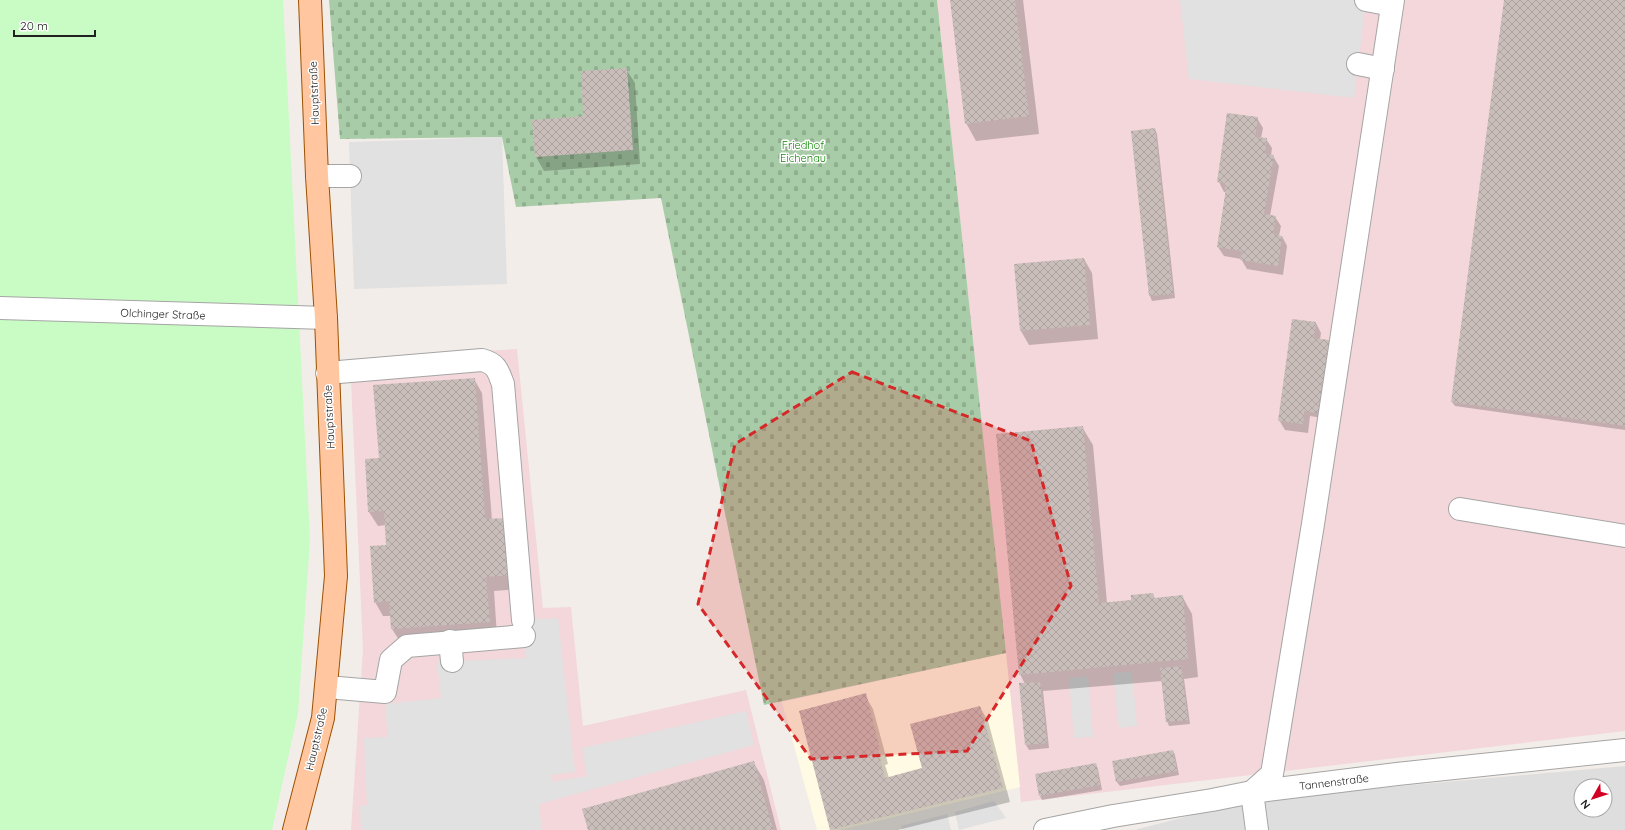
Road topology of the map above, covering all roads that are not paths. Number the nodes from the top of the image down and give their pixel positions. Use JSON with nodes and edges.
{"nodes":[{"id":1,"x":310,"y":0,"type":"edge"},
{"id":2,"x":1366,"y":0,"type":"edge"},
{"id":3,"x":1392,"y":2,"type":"edge"},
{"id":4,"x":1358,"y":64,"type":"dead end"},
{"id":5,"x":1383,"y":69,"type":"junction"},
{"id":6,"x":317,"y":176,"type":"junction"},
{"id":7,"x":350,"y":176,"type":"dead end"},
{"id":8,"x":0,"y":308,"type":"edge"},
{"id":9,"x":326,"y":318,"type":"junction"},
{"id":10,"x":327,"y":373,"type":"junction"},
{"id":11,"x":1460,"y":510,"type":"dead end"},
{"id":12,"x":1625,"y":536,"type":"edge"},
{"id":13,"x":327,"y":687,"type":"junction"},
{"id":14,"x":1625,"y":750,"type":"edge"},
{"id":15,"x":1252,"y":792,"type":"junction"},
{"id":16,"x":294,"y":830,"type":"edge"},
{"id":17,"x":1046,"y":830,"type":"edge"},
{"id":18,"x":1257,"y":830,"type":"edge"}],
"edges":[{"from":1,"to":6,"type":"main road","name":"Hauptstraße"},
{"from":2,"to":3,"type":"street"},
{"from":3,"to":5,"type":"street"},
{"from":4,"to":5,"type":"street"},
{"from":5,"to":15,"type":"street"},
{"from":6,"to":7,"type":"street"},
{"from":6,"to":9,"type":"main road","name":"Hauptstraße"},
{"from":8,"to":9,"type":"street","name":"Olchinger Straße"},
{"from":9,"to":10,"type":"main road","name":"Hauptstraße"},
{"from":10,"to":13,"type":"main road","name":"Hauptstraße"},
{"from":10,"to":13,"type":"street"},
{"from":11,"to":12,"type":"street"},
{"from":13,"to":16,"type":"main road","name":"Hauptstraße"},
{"from":14,"to":15,"type":"street","name":"Tannenstraße"},
{"from":15,"to":17,"type":"street","name":"Tannenstraße"},
{"from":15,"to":18,"type":"street"}]}
